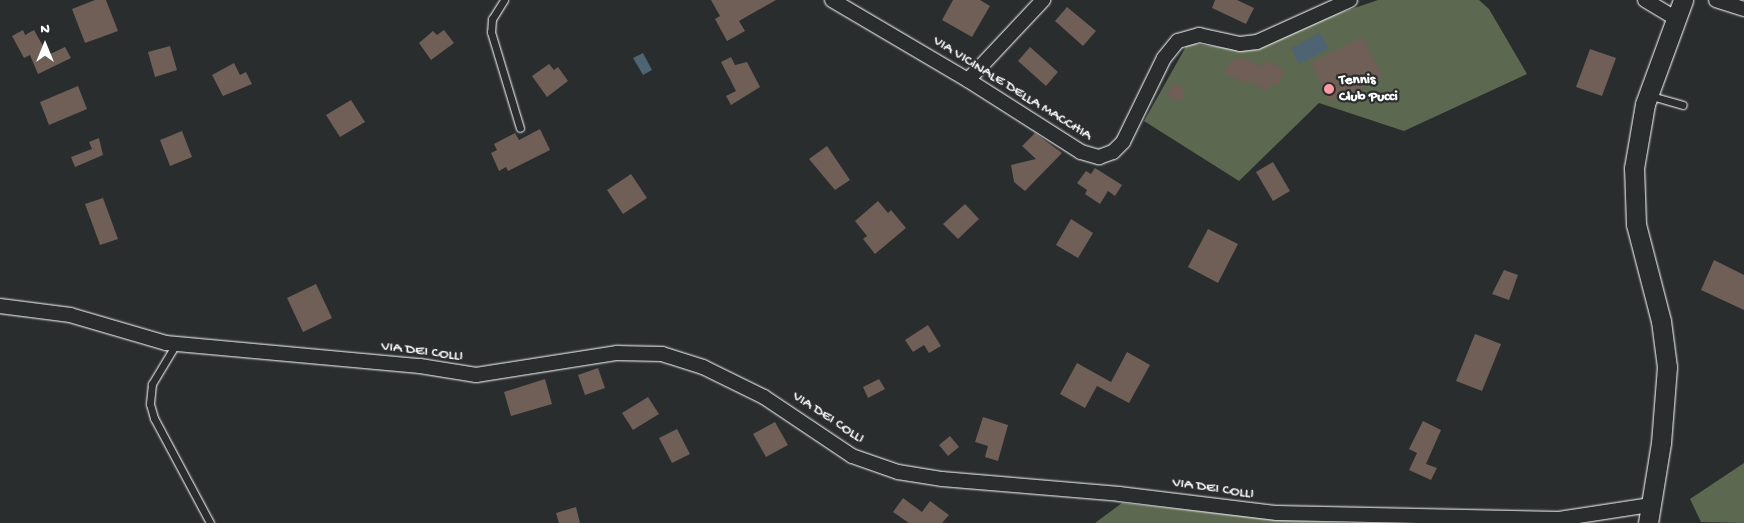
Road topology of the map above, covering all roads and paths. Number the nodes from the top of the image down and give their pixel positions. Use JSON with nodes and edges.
{"nodes":[{"id":1,"x":504,"y":0,"type":"edge"},
{"id":2,"x":832,"y":0,"type":"edge"},
{"id":3,"x":1350,"y":0,"type":"edge"},
{"id":4,"x":1645,"y":0,"type":"edge"},
{"id":5,"x":1683,"y":0,"type":"edge"},
{"id":6,"x":1716,"y":0,"type":"edge"},
{"id":7,"x":1039,"y":1,"type":"edge"},
{"id":8,"x":1744,"y":9,"type":"edge"},
{"id":9,"x":1675,"y":18,"type":"junction"},
{"id":10,"x":968,"y":80,"type":"junction"},
{"id":11,"x":1648,"y":95,"type":"junction"},
{"id":12,"x":1683,"y":105,"type":"dead end"},
{"id":13,"x":520,"y":128,"type":"dead end"},
{"id":14,"x":0,"y":306,"type":"edge"},
{"id":15,"x":176,"y":344,"type":"junction"},
{"id":16,"x":1649,"y":514,"type":"edge"},
{"id":17,"x":210,"y":523,"type":"edge"}],
"edges":[{"from":1,"to":13,"type":"lane"},
{"from":2,"to":10,"type":"street","name":"VIA VICINALE DELLA MACCHIA"},
{"from":3,"to":10,"type":"street","name":"VIA VICINALE DELLA MACCHIA"},
{"from":4,"to":9,"type":"street"},
{"from":5,"to":9,"type":"main road"},
{"from":6,"to":8,"type":"street"},
{"from":7,"to":10,"type":"street"},
{"from":9,"to":11,"type":"main road"},
{"from":11,"to":12,"type":"lane"},
{"from":11,"to":16,"type":"main road"},
{"from":14,"to":15,"type":"street","name":"VIA DEI COLLI"},
{"from":15,"to":16,"type":"street","name":"VIA DEI COLLI"},
{"from":15,"to":17,"type":"lane"}]}
